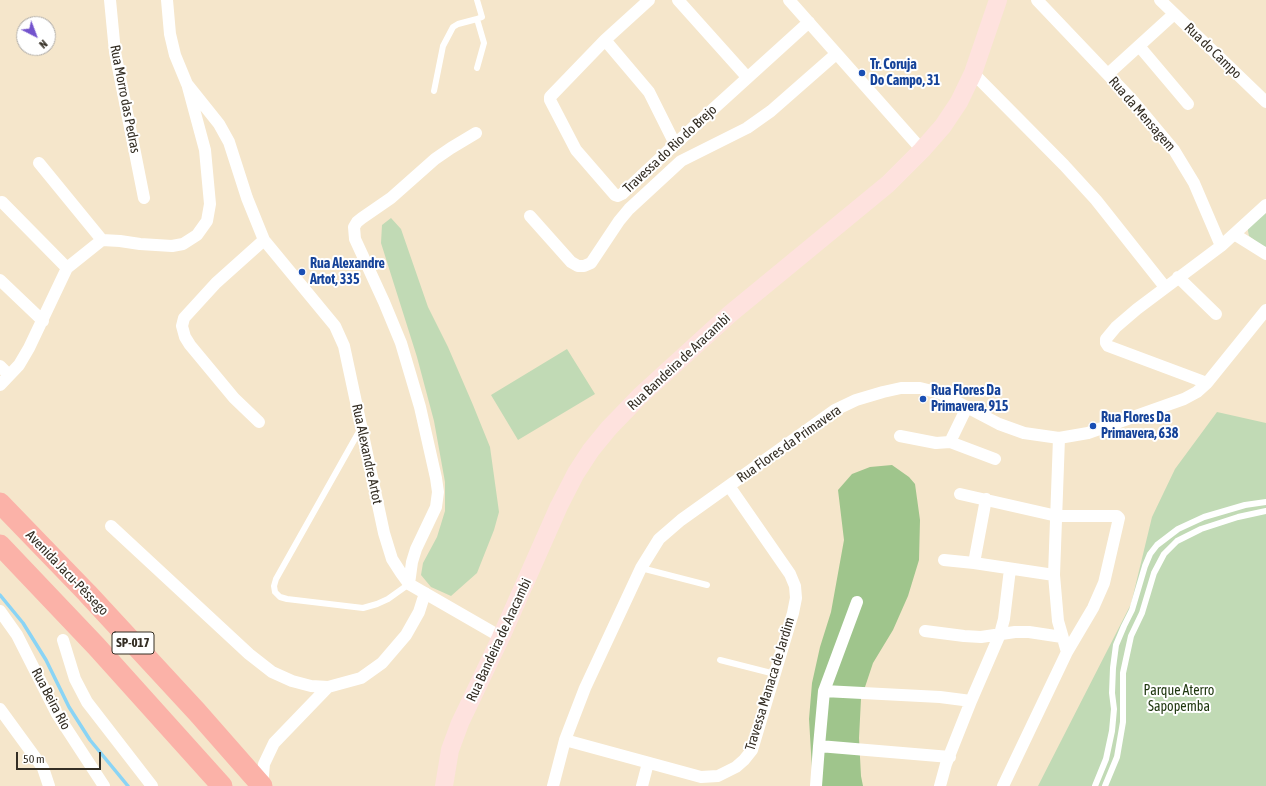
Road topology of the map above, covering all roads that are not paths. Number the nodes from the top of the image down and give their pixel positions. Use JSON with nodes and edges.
{"nodes":[{"id":1,"x":110,"y":0,"type":"edge"},
{"id":2,"x":167,"y":0,"type":"edge"},
{"id":3,"x":477,"y":0,"type":"edge"},
{"id":4,"x":649,"y":0,"type":"edge"},
{"id":5,"x":678,"y":0,"type":"edge"},
{"id":6,"x":789,"y":0,"type":"edge"},
{"id":7,"x":998,"y":0,"type":"edge"},
{"id":8,"x":1037,"y":0,"type":"edge"},
{"id":9,"x":1160,"y":0,"type":"edge"},
{"id":10,"x":1174,"y":14,"type":"junction"},
{"id":11,"x":478,"y":19,"type":"junction"},
{"id":12,"x":809,"y":22,"type":"junction"},
{"id":13,"x":605,"y":40,"type":"junction"},
{"id":14,"x":1139,"y":46,"type":"junction"},
{"id":15,"x":836,"y":54,"type":"junction"},
{"id":16,"x":477,"y":68,"type":"dead end"},
{"id":17,"x":974,"y":73,"type":"junction"},
{"id":18,"x":1108,"y":74,"type":"junction"},
{"id":19,"x":747,"y":77,"type":"junction"},
{"id":20,"x":187,"y":84,"type":"junction"},
{"id":21,"x":434,"y":91,"type":"dead end"},
{"id":22,"x":1266,"y":102,"type":"edge"},
{"id":23,"x":1188,"y":104,"type":"dead end"},
{"id":24,"x":476,"y":134,"type":"dead end"},
{"id":25,"x":672,"y":146,"type":"junction"},
{"id":26,"x":922,"y":150,"type":"junction"},
{"id":27,"x":681,"y":161,"type":"junction"},
{"id":28,"x":38,"y":163,"type":"dead end"},
{"id":29,"x":144,"y":198,"type":"dead end"},
{"id":30,"x":2,"y":202,"type":"dead end"},
{"id":31,"x":1266,"y":206,"type":"edge"},
{"id":32,"x":530,"y":216,"type":"dead end"},
{"id":33,"x":1234,"y":234,"type":"junction"},
{"id":34,"x":102,"y":240,"type":"junction"},
{"id":35,"x":264,"y":240,"type":"junction"},
{"id":36,"x":1221,"y":246,"type":"junction"},
{"id":37,"x":1266,"y":254,"type":"edge"},
{"id":38,"x":67,"y":268,"type":"junction"},
{"id":39,"x":1178,"y":277,"type":"junction"},
{"id":40,"x":0,"y":280,"type":"edge"},
{"id":41,"x":1165,"y":287,"type":"junction"},
{"id":42,"x":1266,"y":310,"type":"edge"},
{"id":43,"x":1216,"y":314,"type":"dead end"},
{"id":44,"x":43,"y":322,"type":"junction"},
{"id":45,"x":0,"y":366,"type":"edge"},
{"id":46,"x":9,"y":375,"type":"junction"},
{"id":47,"x":1207,"y":382,"type":"junction"},
{"id":48,"x":0,"y":385,"type":"edge"},
{"id":49,"x":968,"y":407,"type":"junction"},
{"id":50,"x":259,"y":422,"type":"dead end"},
{"id":51,"x":362,"y":427,"type":"junction"},
{"id":52,"x":900,"y":436,"type":"dead end"},
{"id":53,"x":1059,"y":438,"type":"junction"},
{"id":54,"x":950,"y":442,"type":"junction"},
{"id":55,"x":995,"y":459,"type":"dead end"},
{"id":56,"x":729,"y":486,"type":"junction"},
{"id":57,"x":960,"y":494,"type":"dead end"},
{"id":58,"x":986,"y":499,"type":"junction"},
{"id":59,"x":1266,"y":502,"type":"edge"},
{"id":60,"x":0,"y":503,"type":"edge"},
{"id":61,"x":1266,"y":511,"type":"edge"},
{"id":62,"x":1057,"y":516,"type":"junction"},
{"id":63,"x":111,"y":526,"type":"dead end"},
{"id":64,"x":0,"y":544,"type":"edge"},
{"id":65,"x":944,"y":560,"type":"dead end"},
{"id":66,"x":974,"y":563,"type":"junction"},
{"id":67,"x":641,"y":568,"type":"junction"},
{"id":68,"x":1010,"y":569,"type":"junction"},
{"id":69,"x":1054,"y":575,"type":"junction"},
{"id":70,"x":410,"y":584,"type":"junction"},
{"id":71,"x":707,"y":585,"type":"dead end"},
{"id":72,"x":425,"y":593,"type":"junction"},
{"id":73,"x":857,"y":602,"type":"dead end"},
{"id":74,"x":0,"y":611,"type":"edge"},
{"id":75,"x":925,"y":631,"type":"dead end"},
{"id":76,"x":1000,"y":634,"type":"junction"},
{"id":77,"x":501,"y":637,"type":"junction"},
{"id":78,"x":1062,"y":637,"type":"junction"},
{"id":79,"x":64,"y":640,"type":"dead end"},
{"id":80,"x":1067,"y":652,"type":"junction"},
{"id":81,"x":720,"y":660,"type":"dead end"},
{"id":82,"x":775,"y":674,"type":"junction"},
{"id":83,"x":328,"y":687,"type":"junction"},
{"id":84,"x":824,"y":691,"type":"junction"},
{"id":85,"x":971,"y":701,"type":"junction"},
{"id":86,"x":0,"y":709,"type":"edge"},
{"id":87,"x":565,"y":740,"type":"junction"},
{"id":88,"x":819,"y":746,"type":"junction"},
{"id":89,"x":950,"y":757,"type":"junction"},
{"id":90,"x":648,"y":763,"type":"junction"},
{"id":91,"x":707,"y":781,"type":"edge"},
{"id":92,"x":49,"y":786,"type":"edge"},
{"id":93,"x":104,"y":786,"type":"edge"},
{"id":94,"x":152,"y":786,"type":"edge"},
{"id":95,"x":222,"y":786,"type":"edge"},
{"id":96,"x":262,"y":786,"type":"edge"},
{"id":97,"x":444,"y":786,"type":"edge"},
{"id":98,"x":553,"y":786,"type":"edge"},
{"id":99,"x":642,"y":786,"type":"edge"},
{"id":100,"x":816,"y":786,"type":"edge"},
{"id":101,"x":940,"y":786,"type":"edge"},
{"id":102,"x":1003,"y":786,"type":"edge"},
{"id":103,"x":1095,"y":786,"type":"edge"},
{"id":104,"x":1105,"y":786,"type":"edge"}],
"edges":[{"from":1,"to":29,"type":"street","name":"Rua Morro das Pedras"},
{"from":2,"to":20,"type":"street","name":"Rua Alexandre Artot"},
{"from":3,"to":11,"type":"lane"},
{"from":4,"to":13,"type":"street","name":"Travessa do Rio do Brejo"},
{"from":5,"to":19,"type":"street"},
{"from":6,"to":12,"type":"street"},
{"from":7,"to":17,"type":"main road","name":"Rua Bandeira de Aracambi"},
{"from":8,"to":18,"type":"street","name":"Rua da Mensagem"},
{"from":9,"to":10,"type":"street","name":"Rua do Campo"},
{"from":10,"to":14,"type":"street"},
{"from":10,"to":22,"type":"street","name":"Rua do Campo"},
{"from":11,"to":16,"type":"lane"},
{"from":11,"to":21,"type":"lane"},
{"from":12,"to":15,"type":"street"},
{"from":12,"to":19,"type":"street","name":"Travessa do Rio do Brejo"},
{"from":13,"to":25,"type":"street"},
{"from":13,"to":25,"type":"street","name":"Travessa do Rio do Brejo"},
{"from":14,"to":18,"type":"street"},
{"from":14,"to":23,"type":"street"},
{"from":15,"to":26,"type":"street"},
{"from":15,"to":27,"type":"street"},
{"from":17,"to":26,"type":"main road","name":"Rua Bandeira de Aracambi"},
{"from":17,"to":41,"type":"street"},
{"from":18,"to":36,"type":"street","name":"Rua da Mensagem"},
{"from":19,"to":25,"type":"street","name":"Travessa do Rio do Brejo"},
{"from":20,"to":34,"type":"street"},
{"from":20,"to":35,"type":"street","name":"Rua Alexandre Artot"},
{"from":24,"to":70,"type":"street"},
{"from":25,"to":27,"type":"street"},
{"from":26,"to":77,"type":"main road","name":"Rua Bandeira de Aracambi"},
{"from":27,"to":32,"type":"street"},
{"from":28,"to":34,"type":"street"},
{"from":30,"to":38,"type":"street"},
{"from":31,"to":33,"type":"street"},
{"from":33,"to":36,"type":"street"},
{"from":33,"to":37,"type":"street"},
{"from":34,"to":38,"type":"street"},
{"from":35,"to":50,"type":"street"},
{"from":35,"to":51,"type":"street","name":"Rua Alexandre Artot"},
{"from":36,"to":39,"type":"street"},
{"from":38,"to":44,"type":"street"},
{"from":39,"to":41,"type":"street"},
{"from":39,"to":43,"type":"street"},
{"from":40,"to":44,"type":"street"},
{"from":41,"to":47,"type":"street"},
{"from":42,"to":47,"type":"street","name":"Rua Flores da Primavera"},
{"from":44,"to":46,"type":"street"},
{"from":45,"to":46,"type":"street"},
{"from":46,"to":48,"type":"street"},
{"from":47,"to":53,"type":"street","name":"Rua Flores da Primavera"},
{"from":49,"to":53,"type":"street","name":"Rua Flores da Primavera"},
{"from":49,"to":54,"type":"street"},
{"from":49,"to":56,"type":"street","name":"Rua Flores da Primavera"},
{"from":51,"to":70,"type":"street","name":"Rua Alexandre Artot"},
{"from":51,"to":70,"type":"lane"},
{"from":52,"to":54,"type":"street"},
{"from":53,"to":62,"type":"street"},
{"from":54,"to":55,"type":"street"},
{"from":56,"to":67,"type":"street","name":"Rua Flores da Primavera"},
{"from":56,"to":82,"type":"street","name":"Travessa Manaca de Jardim"},
{"from":57,"to":58,"type":"street"},
{"from":58,"to":62,"type":"street"},
{"from":58,"to":66,"type":"street"},
{"from":59,"to":103,"type":"lane"},
{"from":60,"to":96,"type":"highway","name":"Avenida Jacu-Pêssego","number":"SP-017"},
{"from":61,"to":104,"type":"lane"},
{"from":62,"to":69,"type":"street"},
{"from":62,"to":80,"type":"street"},
{"from":63,"to":83,"type":"street"},
{"from":64,"to":95,"type":"highway","name":"Avenida Jacu-Pêssego","number":"SP-017"},
{"from":65,"to":66,"type":"street"},
{"from":66,"to":68,"type":"street"},
{"from":67,"to":71,"type":"lane"},
{"from":67,"to":87,"type":"street","name":"Rua Flores da Primavera"},
{"from":68,"to":69,"type":"street"},
{"from":68,"to":76,"type":"street"},
{"from":69,"to":78,"type":"street"},
{"from":70,"to":72,"type":"street","name":"Rua Alexandre Artot"},
{"from":72,"to":77,"type":"street","name":"Rua Alexandre Artot"},
{"from":72,"to":83,"type":"street"},
{"from":73,"to":84,"type":"street"},
{"from":74,"to":93,"type":"street","name":"Rua Beira Rio"},
{"from":75,"to":76,"type":"street"},
{"from":76,"to":78,"type":"street"},
{"from":76,"to":85,"type":"street"},
{"from":77,"to":97,"type":"main road","name":"Rua Bandeira de Aracambi"},
{"from":78,"to":80,"type":"street"},
{"from":79,"to":94,"type":"street"},
{"from":80,"to":102,"type":"street"},
{"from":81,"to":82,"type":"lane"},
{"from":82,"to":91,"type":"street","name":"Travessa Manaca de Jardim"},
{"from":83,"to":96,"type":"street"},
{"from":84,"to":85,"type":"street"},
{"from":84,"to":88,"type":"street"},
{"from":85,"to":89,"type":"street"},
{"from":86,"to":92,"type":"street"},
{"from":87,"to":90,"type":"street","name":"Travessa Manaca de Jardim"},
{"from":87,"to":98,"type":"street","name":"Rua Flores da Primavera"},
{"from":88,"to":89,"type":"street"},
{"from":88,"to":100,"type":"street"},
{"from":89,"to":101,"type":"street"},
{"from":90,"to":91,"type":"street","name":"Travessa Manaca de Jardim"},
{"from":90,"to":99,"type":"street"}]}
